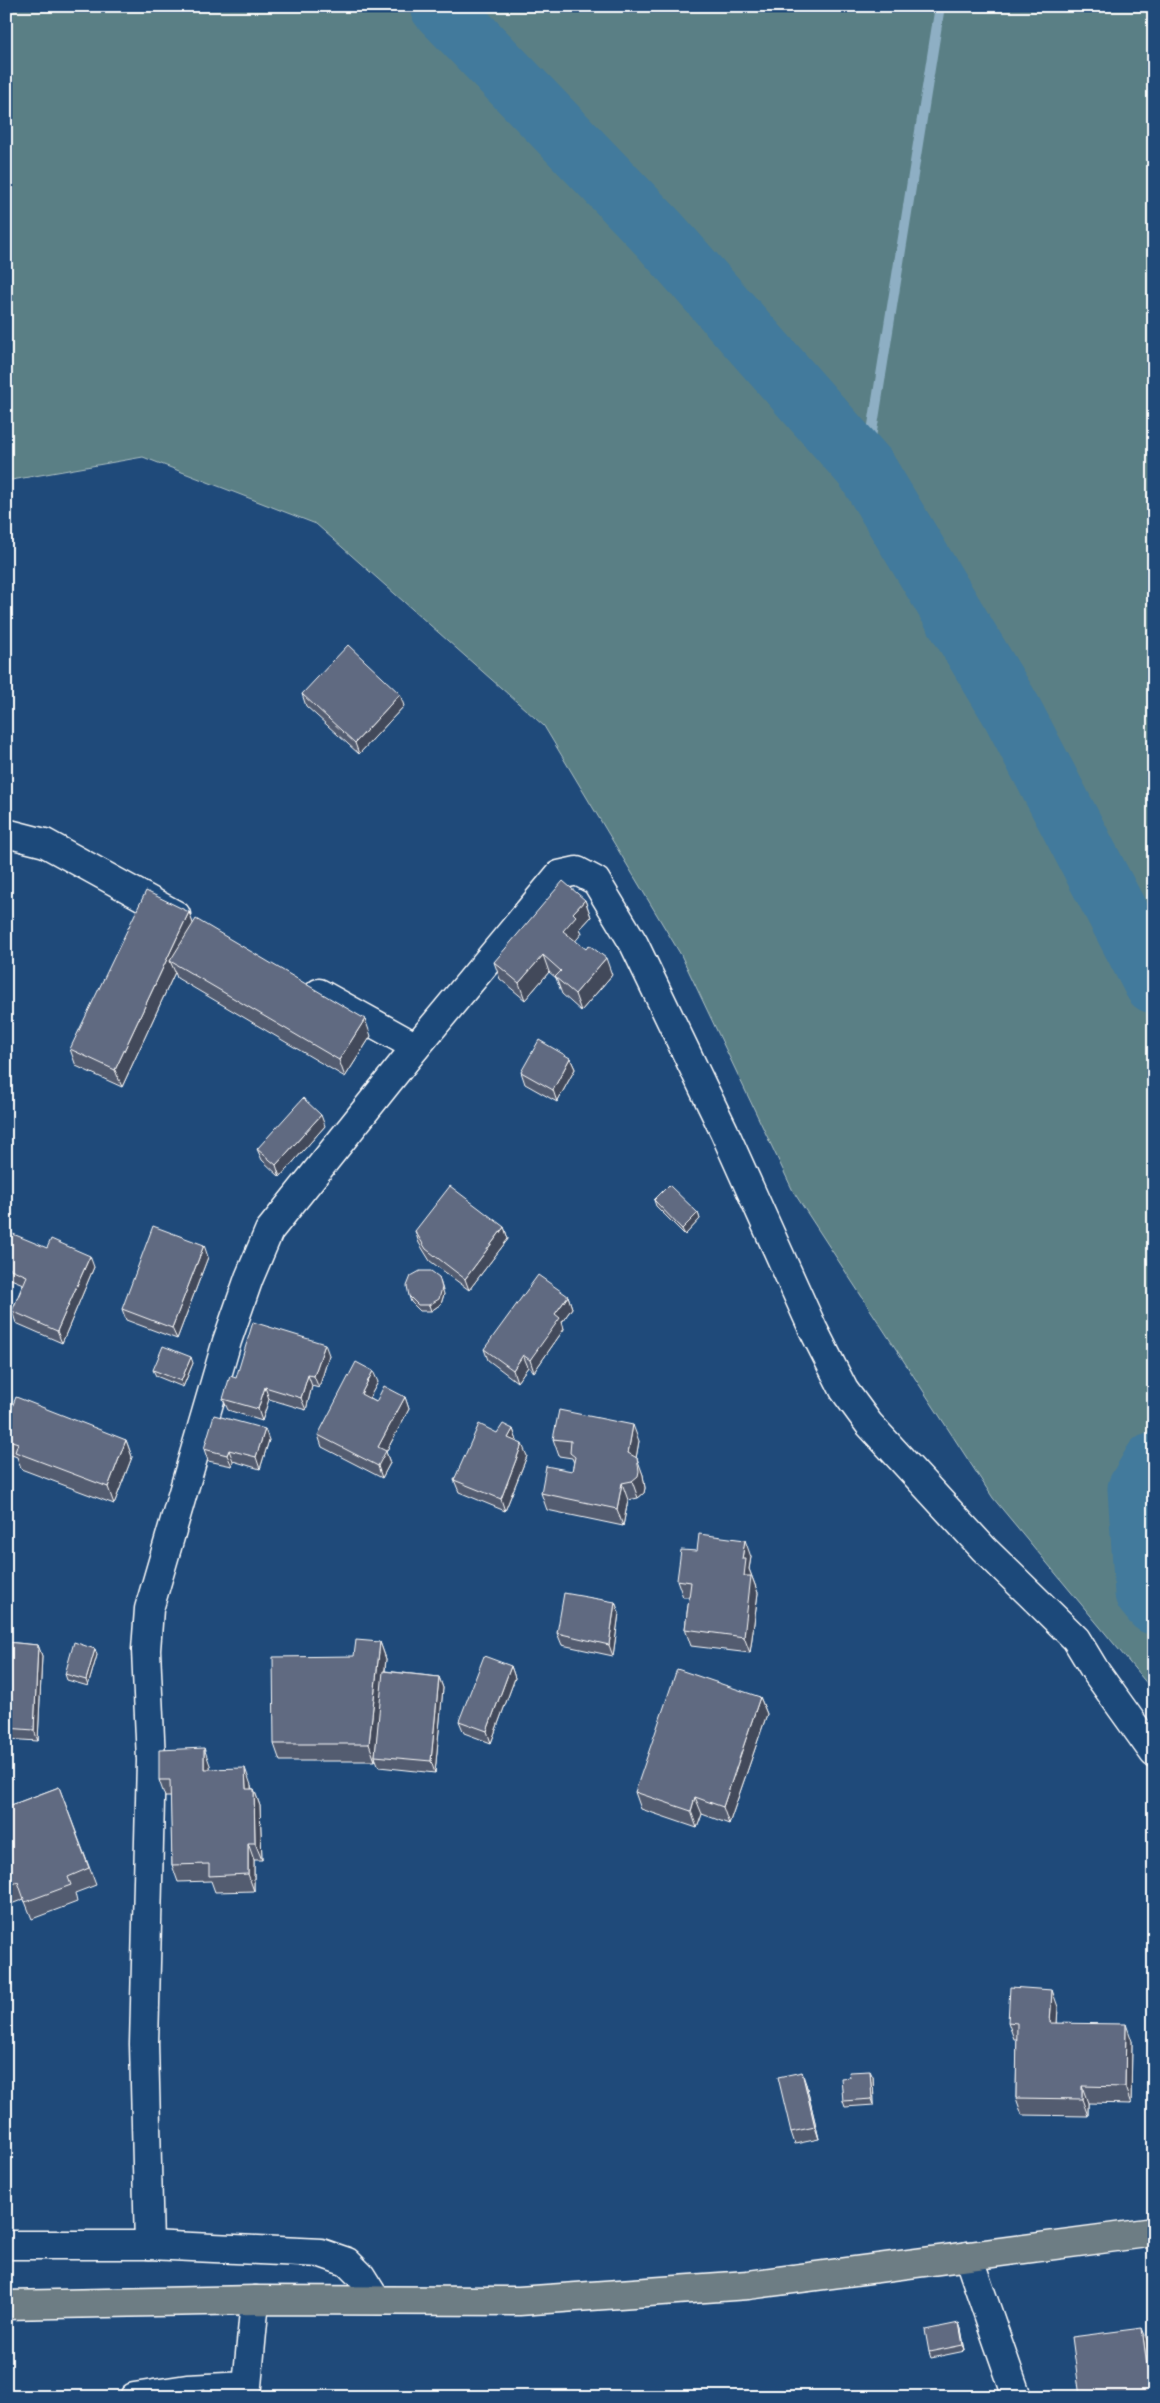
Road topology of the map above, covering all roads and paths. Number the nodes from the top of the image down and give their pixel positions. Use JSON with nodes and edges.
{"nodes":[{"id":1,"x":6,"y":833,"type":"edge"},
{"id":2,"x":200,"y":928,"type":"edge"},
{"id":3,"x":295,"y":980,"type":"edge"},
{"id":4,"x":416,"y":1047,"type":"junction"},
{"id":5,"x":1154,"y":1753,"type":"edge"},
{"id":6,"x":1154,"y":2232,"type":"edge"},
{"id":7,"x":6,"y":2245,"type":"edge"},
{"id":8,"x":149,"y":2245,"type":"junction"},
{"id":9,"x":968,"y":2256,"type":"junction"},
{"id":10,"x":255,"y":2300,"type":"junction"},
{"id":11,"x":376,"y":2300,"type":"junction"},
{"id":12,"x":6,"y":2305,"type":"edge"},
{"id":13,"x":246,"y":2391,"type":"edge"},
{"id":14,"x":134,"y":2397,"type":"edge"},
{"id":15,"x":1017,"y":2397,"type":"edge"}],
"edges":[{"from":1,"to":2,"type":"street"},
{"from":3,"to":4,"type":"street"},
{"from":4,"to":5,"type":"street"},
{"from":4,"to":8,"type":"street"},
{"from":6,"to":9,"type":"highway"},
{"from":7,"to":8,"type":"street"},
{"from":8,"to":11,"type":"street"},
{"from":9,"to":11,"type":"highway"},
{"from":9,"to":15,"type":"street"},
{"from":10,"to":11,"type":"highway"},
{"from":10,"to":12,"type":"highway"},
{"from":10,"to":13,"type":"street"},
{"from":13,"to":14,"type":"street"}]}
